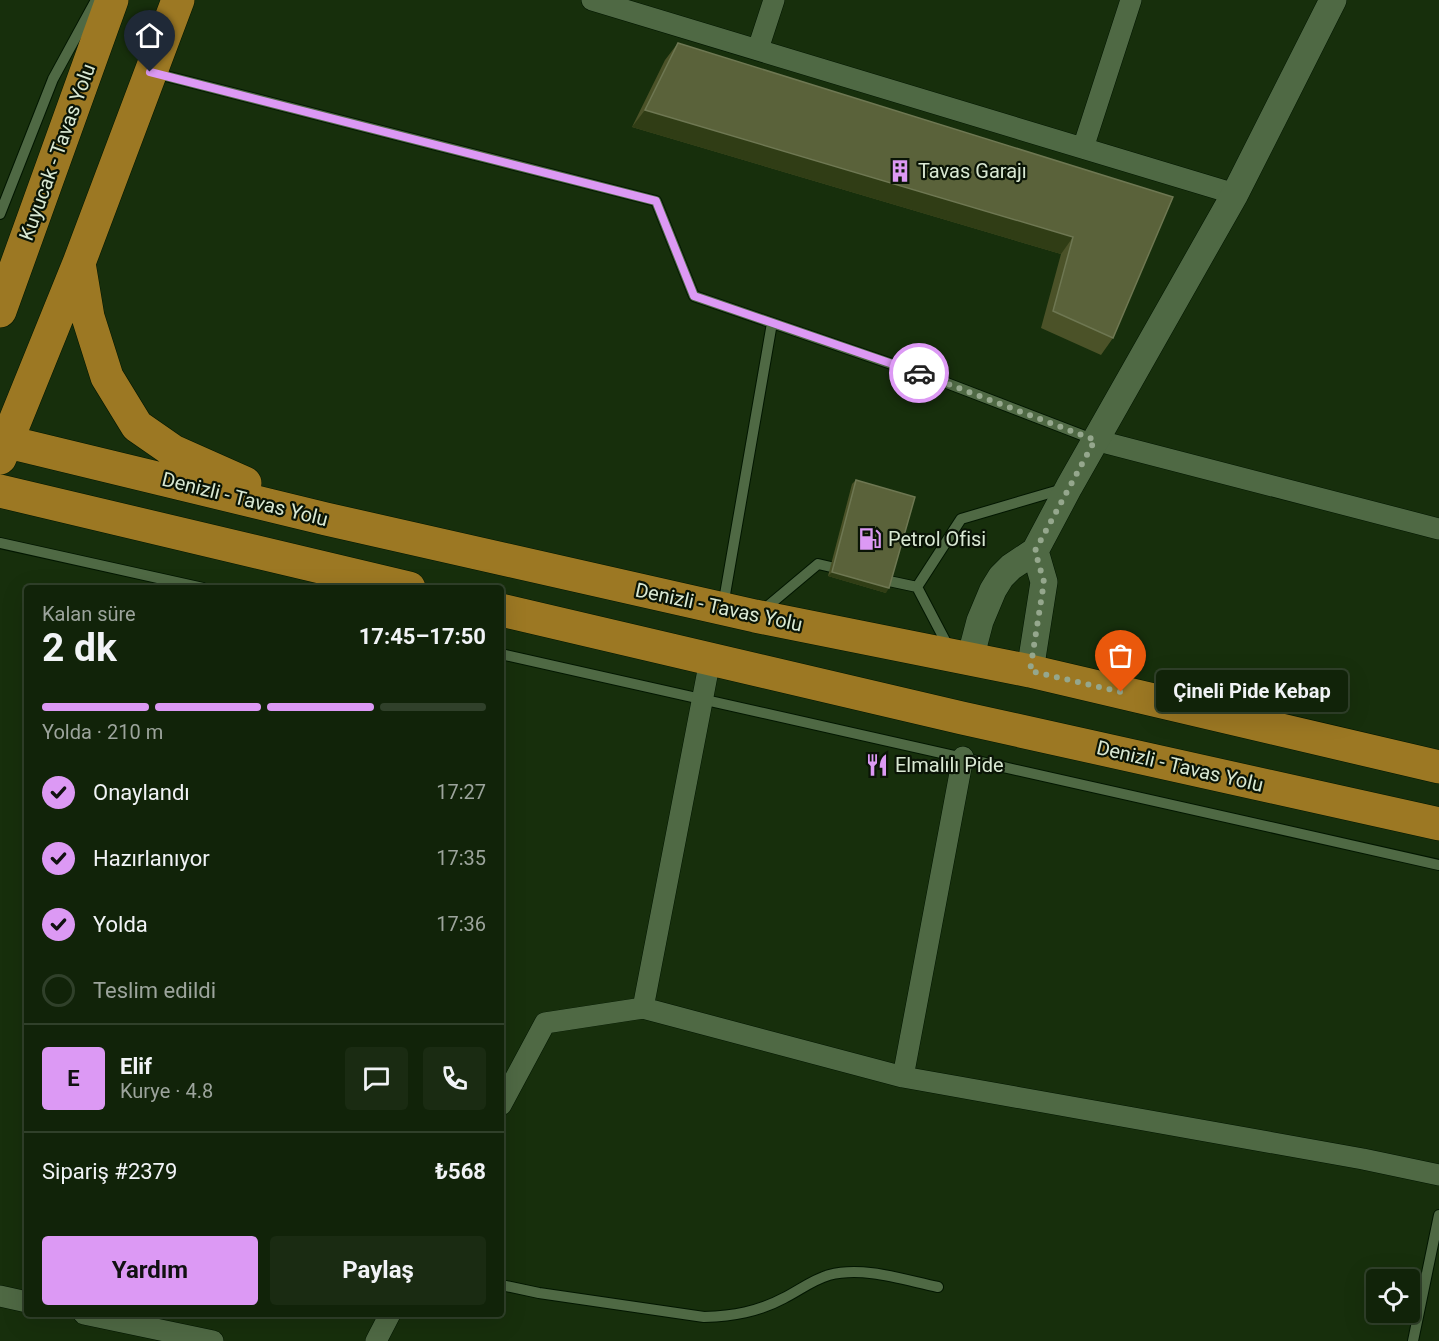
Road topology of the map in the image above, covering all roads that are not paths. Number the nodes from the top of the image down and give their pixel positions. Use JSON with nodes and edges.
{"nodes":[{"id":1,"x":96,"y":0,"type":"edge"},
{"id":2,"x":112,"y":0,"type":"edge"},
{"id":3,"x":178,"y":0,"type":"edge"},
{"id":4,"x":592,"y":0,"type":"edge"},
{"id":5,"x":774,"y":0,"type":"edge"},
{"id":6,"x":1131,"y":0,"type":"edge"},
{"id":7,"x":1333,"y":0,"type":"edge"},
{"id":8,"x":758,"y":49,"type":"junction"},
{"id":9,"x":150,"y":72,"type":"junction"},
{"id":10,"x":1083,"y":148,"type":"junction"},
{"id":11,"x":1235,"y":194,"type":"junction"},
{"id":12,"x":0,"y":214,"type":"edge"},
{"id":13,"x":79,"y":263,"type":"junction"},
{"id":14,"x":1,"y":308,"type":"edge"},
{"id":15,"x":772,"y":323,"type":"junction"},
{"id":16,"x":1095,"y":440,"type":"junction"},
{"id":17,"x":2,"y":446,"type":"edge"},
{"id":18,"x":1069,"y":487,"type":"junction"},
{"id":19,"x":0,"y":490,"type":"edge"},
{"id":20,"x":326,"y":519,"type":"junction"},
{"id":21,"x":1439,"y":529,"type":"edge"},
{"id":22,"x":0,"y":543,"type":"edge"},
{"id":23,"x":1035,"y":551,"type":"junction"},
{"id":24,"x":831,"y":567,"type":"edge"},
{"id":25,"x":889,"y":581,"type":"edge"},
{"id":26,"x":189,"y":585,"type":"edge"},
{"id":27,"x":396,"y":585,"type":"edge"},
{"id":28,"x":917,"y":587,"type":"junction"},
{"id":29,"x":722,"y":609,"type":"junction"},
{"id":30,"x":504,"y":611,"type":"edge"},
{"id":31,"x":755,"y":616,"type":"junction"},
{"id":32,"x":504,"y":655,"type":"edge"},
{"id":33,"x":961,"y":657,"type":"junction"},
{"id":34,"x":710,"y":660,"type":"junction"},
{"id":35,"x":1030,"y":671,"type":"junction"},
{"id":36,"x":702,"y":699,"type":"junction"},
{"id":37,"x":963,"y":757,"type":"junction"},
{"id":38,"x":1439,"y":767,"type":"edge"},
{"id":39,"x":1439,"y":824,"type":"edge"},
{"id":40,"x":1439,"y":865,"type":"edge"},
{"id":41,"x":643,"y":1008,"type":"junction"},
{"id":42,"x":903,"y":1077,"type":"junction"},
{"id":43,"x":504,"y":1099,"type":"edge"},
{"id":44,"x":1439,"y":1175,"type":"edge"},
{"id":45,"x":1439,"y":1215,"type":"edge"},
{"id":46,"x":504,"y":1286,"type":"edge"},
{"id":47,"x":938,"y":1287,"type":"dead end"},
{"id":48,"x":0,"y":1296,"type":"edge"},
{"id":49,"x":24,"y":1301,"type":"edge"},
{"id":50,"x":98,"y":1317,"type":"edge"},
{"id":51,"x":388,"y":1317,"type":"edge"},
{"id":52,"x":213,"y":1341,"type":"edge"},
{"id":53,"x":376,"y":1341,"type":"edge"},
{"id":54,"x":1413,"y":1341,"type":"edge"}],
"edges":[{"from":1,"to":12,"type":"lane"},
{"from":2,"to":14,"type":"highway","name":"Kuyucak - Tavas Yolu"},
{"from":3,"to":9,"type":"highway"},
{"from":4,"to":8,"type":"street"},
{"from":5,"to":8,"type":"street"},
{"from":6,"to":10,"type":"street"},
{"from":7,"to":11,"type":"street"},
{"from":8,"to":10,"type":"street"},
{"from":9,"to":13,"type":"highway"},
{"from":9,"to":15,"type":"lane"},
{"from":10,"to":11,"type":"street"},
{"from":11,"to":16,"type":"street"},
{"from":13,"to":17,"type":"highway"},
{"from":13,"to":20,"type":"highway"},
{"from":15,"to":16,"type":"lane"},
{"from":15,"to":29,"type":"lane"},
{"from":16,"to":18,"type":"street"},
{"from":16,"to":21,"type":"street"},
{"from":17,"to":20,"type":"highway","name":"Denizli - Tavas Yolu"},
{"from":18,"to":23,"type":"street"},
{"from":18,"to":28,"type":"lane"},
{"from":19,"to":27,"type":"highway"},
{"from":20,"to":29,"type":"highway","name":"Denizli - Tavas Yolu"},
{"from":22,"to":26,"type":"lane"},
{"from":23,"to":33,"type":"street"},
{"from":23,"to":35,"type":"street"},
{"from":24,"to":31,"type":"lane"},
{"from":25,"to":28,"type":"lane"},
{"from":28,"to":33,"type":"lane"},
{"from":29,"to":31,"type":"highway","name":"Denizli - Tavas Yolu"},
{"from":30,"to":34,"type":"highway","name":"Denizli - Tavas Yolu"},
{"from":31,"to":33,"type":"highway","name":"Denizli - Tavas Yolu"},
{"from":32,"to":36,"type":"lane"},
{"from":33,"to":35,"type":"highway","name":"Denizli - Tavas Yolu"},
{"from":34,"to":36,"type":"street"},
{"from":34,"to":39,"type":"highway","name":"Denizli - Tavas Yolu"},
{"from":35,"to":38,"type":"highway","name":"Denizli - Tavas Yolu"},
{"from":36,"to":37,"type":"lane"},
{"from":36,"to":41,"type":"street"},
{"from":37,"to":40,"type":"lane"},
{"from":37,"to":42,"type":"street"},
{"from":41,"to":42,"type":"street"},
{"from":41,"to":43,"type":"street"},
{"from":42,"to":44,"type":"street"},
{"from":45,"to":54,"type":"lane"},
{"from":46,"to":47,"type":"lane"},
{"from":48,"to":49,"type":"street"},
{"from":50,"to":52,"type":"street"},
{"from":51,"to":53,"type":"street"}]}
